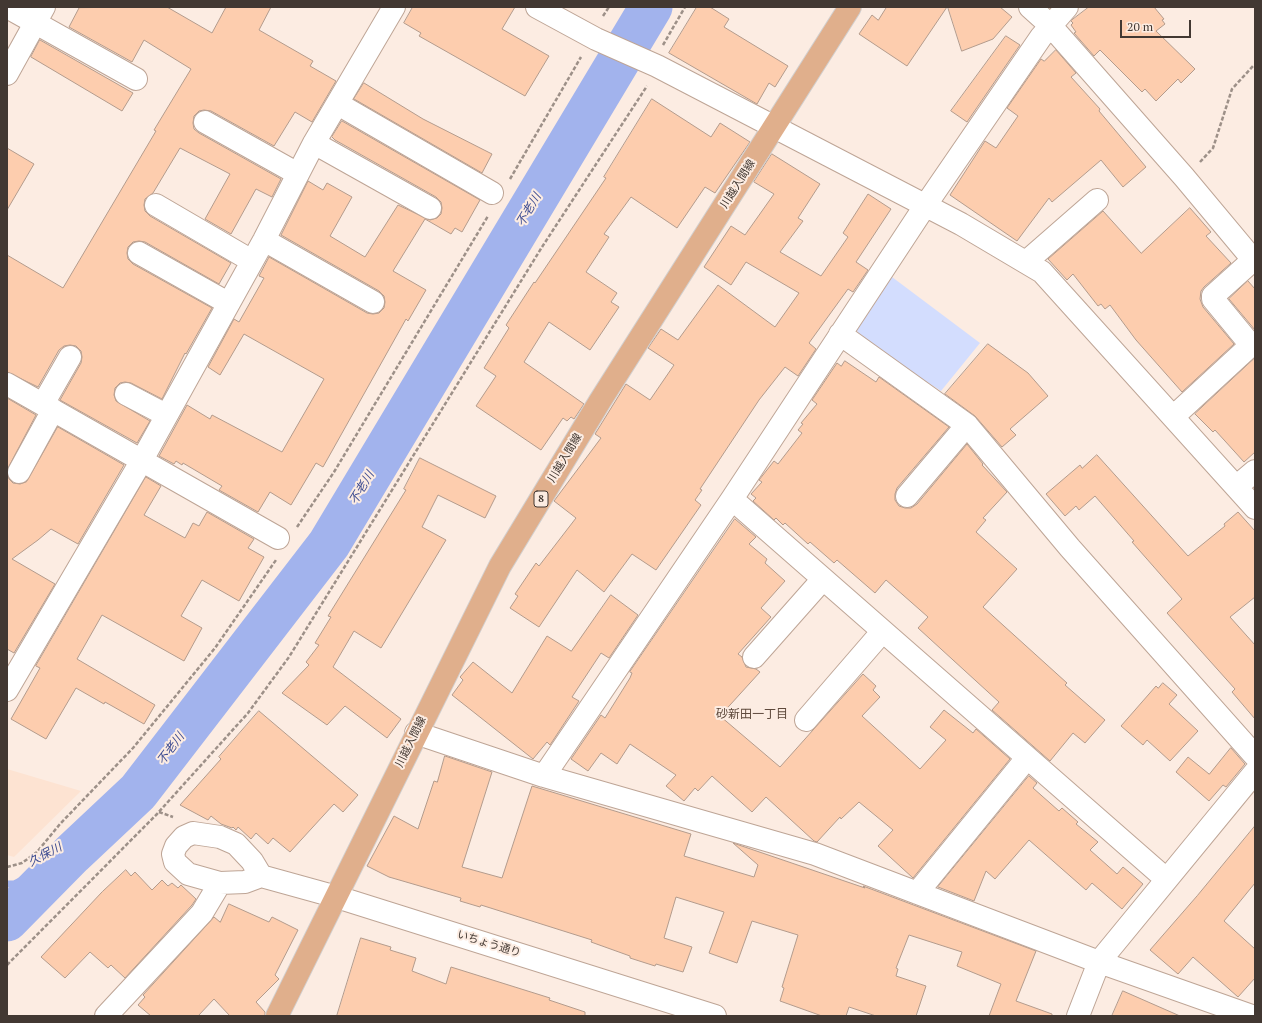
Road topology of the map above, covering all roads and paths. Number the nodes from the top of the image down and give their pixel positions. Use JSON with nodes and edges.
{"nodes":[{"id":1,"x":7,"y":7,"type":"edge"},
{"id":2,"x":394,"y":7,"type":"edge"},
{"id":3,"x":537,"y":7,"type":"edge"},
{"id":4,"x":684,"y":7,"type":"edge"},
{"id":5,"x":850,"y":7,"type":"edge"},
{"id":6,"x":1030,"y":7,"type":"edge"},
{"id":7,"x":1068,"y":7,"type":"edge"},
{"id":8,"x":40,"y":15,"type":"edge"},
{"id":9,"x":1050,"y":25,"type":"junction"},
{"id":10,"x":593,"y":38,"type":"junction"},
{"id":11,"x":1254,"y":64,"type":"dead end"},
{"id":12,"x":655,"y":66,"type":"junction"},
{"id":13,"x":7,"y":74,"type":"edge"},
{"id":14,"x":136,"y":79,"type":"dead end"},
{"id":15,"x":338,"y":104,"type":"junction"},
{"id":16,"x":205,"y":122,"type":"dead end"},
{"id":17,"x":774,"y":128,"type":"junction"},
{"id":18,"x":314,"y":143,"type":"junction"},
{"id":19,"x":298,"y":174,"type":"junction"},
{"id":20,"x":1184,"y":177,"type":"junction"},
{"id":21,"x":499,"y":189,"type":"joint"},
{"id":22,"x":1097,"y":200,"type":"dead end"},
{"id":23,"x":156,"y":205,"type":"dead end"},
{"id":24,"x":925,"y":206,"type":"junction"},
{"id":25,"x":430,"y":208,"type":"dead end"},
{"id":26,"x":488,"y":216,"type":"dead end"},
{"id":27,"x":264,"y":240,"type":"junction"},
{"id":28,"x":139,"y":253,"type":"dead end"},
{"id":29,"x":1254,"y":261,"type":"edge"},
{"id":30,"x":252,"y":262,"type":"junction"},
{"id":31,"x":1026,"y":262,"type":"junction"},
{"id":32,"x":373,"y":302,"type":"dead end"},
{"id":33,"x":228,"y":303,"type":"junction"},
{"id":34,"x":840,"y":334,"type":"junction"},
{"id":35,"x":70,"y":357,"type":"dead end"},
{"id":36,"x":7,"y":384,"type":"edge"},
{"id":37,"x":126,"y":394,"type":"dead end"},
{"id":38,"x":48,"y":407,"type":"junction"},
{"id":39,"x":166,"y":415,"type":"junction"},
{"id":40,"x":1173,"y":417,"type":"junction"},
{"id":41,"x":967,"y":425,"type":"junction"},
{"id":42,"x":142,"y":460,"type":"junction"},
{"id":43,"x":1255,"y":470,"type":"edge"},
{"id":44,"x":19,"y":472,"type":"dead end"},
{"id":45,"x":1236,"y":487,"type":"junction"},
{"id":46,"x":907,"y":496,"type":"dead end"},
{"id":47,"x":732,"y":499,"type":"junction"},
{"id":48,"x":1255,"y":508,"type":"edge"},
{"id":49,"x":285,"y":540,"type":"junction"},
{"id":50,"x":823,"y":580,"type":"junction"},
{"id":51,"x":882,"y":632,"type":"junction"},
{"id":52,"x":754,"y":657,"type":"dead end"},
{"id":53,"x":7,"y":690,"type":"edge"},
{"id":54,"x":806,"y":720,"type":"dead end"},
{"id":55,"x":416,"y":733,"type":"junction"},
{"id":56,"x":1255,"y":756,"type":"edge"},
{"id":57,"x":1027,"y":758,"type":"junction"},
{"id":58,"x":1255,"y":772,"type":"edge"},
{"id":59,"x":544,"y":776,"type":"junction"},
{"id":60,"x":7,"y":867,"type":"edge"},
{"id":61,"x":261,"y":876,"type":"junction"},
{"id":62,"x":1166,"y":879,"type":"junction"},
{"id":63,"x":220,"y":883,"type":"junction"},
{"id":64,"x":917,"y":893,"type":"junction"},
{"id":65,"x":337,"y":897,"type":"junction"},
{"id":66,"x":1098,"y":962,"type":"junction"},
{"id":67,"x":7,"y":964,"type":"edge"},
{"id":68,"x":106,"y":1016,"type":"edge"},
{"id":69,"x":277,"y":1016,"type":"edge"},
{"id":70,"x":715,"y":1016,"type":"edge"},
{"id":71,"x":1078,"y":1016,"type":"edge"},
{"id":72,"x":1252,"y":1016,"type":"edge"}],
"edges":[{"from":1,"to":8,"type":"street"},
{"from":2,"to":15,"type":"street"},
{"from":3,"to":10,"type":"street"},
{"from":4,"to":12,"type":"path"},
{"from":5,"to":17,"type":"main road","name":"川越入間線","number":"8"},
{"from":6,"to":9,"type":"street"},
{"from":7,"to":9,"type":"street"},
{"from":8,"to":13,"type":"street"},
{"from":8,"to":14,"type":"street"},
{"from":9,"to":20,"type":"street"},
{"from":9,"to":24,"type":"street"},
{"from":10,"to":12,"type":"street"},
{"from":10,"to":21,"type":"path"},
{"from":11,"to":20,"type":"path"},
{"from":12,"to":17,"type":"street"},
{"from":12,"to":67,"type":"path"},
{"from":15,"to":18,"type":"street"},
{"from":15,"to":21,"type":"street"},
{"from":16,"to":19,"type":"street"},
{"from":17,"to":24,"type":"street"},
{"from":17,"to":55,"type":"main road","name":"川越入間線","number":"8"},
{"from":18,"to":19,"type":"street"},
{"from":18,"to":25,"type":"street"},
{"from":19,"to":27,"type":"street"},
{"from":20,"to":29,"type":"street"},
{"from":22,"to":31,"type":"street"},
{"from":23,"to":30,"type":"street"},
{"from":24,"to":31,"type":"street"},
{"from":24,"to":34,"type":"street"},
{"from":26,"to":49,"type":"path"},
{"from":27,"to":30,"type":"street"},
{"from":27,"to":32,"type":"street"},
{"from":28,"to":33,"type":"street"},
{"from":29,"to":40,"type":"street"},
{"from":30,"to":33,"type":"street"},
{"from":31,"to":40,"type":"street"},
{"from":33,"to":39,"type":"street"},
{"from":34,"to":41,"type":"street"},
{"from":34,"to":47,"type":"street"},
{"from":35,"to":38,"type":"street"},
{"from":36,"to":38,"type":"street"},
{"from":37,"to":39,"type":"street"},
{"from":38,"to":42,"type":"street"},
{"from":38,"to":44,"type":"street"},
{"from":39,"to":42,"type":"street"},
{"from":40,"to":45,"type":"street"},
{"from":41,"to":46,"type":"street"},
{"from":41,"to":56,"type":"street"},
{"from":42,"to":49,"type":"street"},
{"from":42,"to":53,"type":"street"},
{"from":43,"to":45,"type":"street"},
{"from":45,"to":48,"type":"street"},
{"from":47,"to":50,"type":"street"},
{"from":47,"to":59,"type":"street"},
{"from":49,"to":60,"type":"path"},
{"from":50,"to":51,"type":"street"},
{"from":50,"to":52,"type":"street"},
{"from":51,"to":54,"type":"street"},
{"from":51,"to":57,"type":"street"},
{"from":55,"to":59,"type":"street"},
{"from":55,"to":65,"type":"main road","name":"川越入間線","number":"8"},
{"from":57,"to":62,"type":"street"},
{"from":57,"to":64,"type":"street"},
{"from":58,"to":62,"type":"street"},
{"from":59,"to":64,"type":"street"},
{"from":61,"to":63,"type":"street"},
{"from":61,"to":63,"type":"street"},
{"from":61,"to":65,"type":"street","name":"いちょう通り"},
{"from":62,"to":66,"type":"street"},
{"from":63,"to":68,"type":"street"},
{"from":64,"to":66,"type":"street"},
{"from":65,"to":69,"type":"main road","name":"川越入間線","number":"8"},
{"from":65,"to":70,"type":"street","name":"いちょう通り"},
{"from":66,"to":71,"type":"street"},
{"from":66,"to":72,"type":"street"}]}
